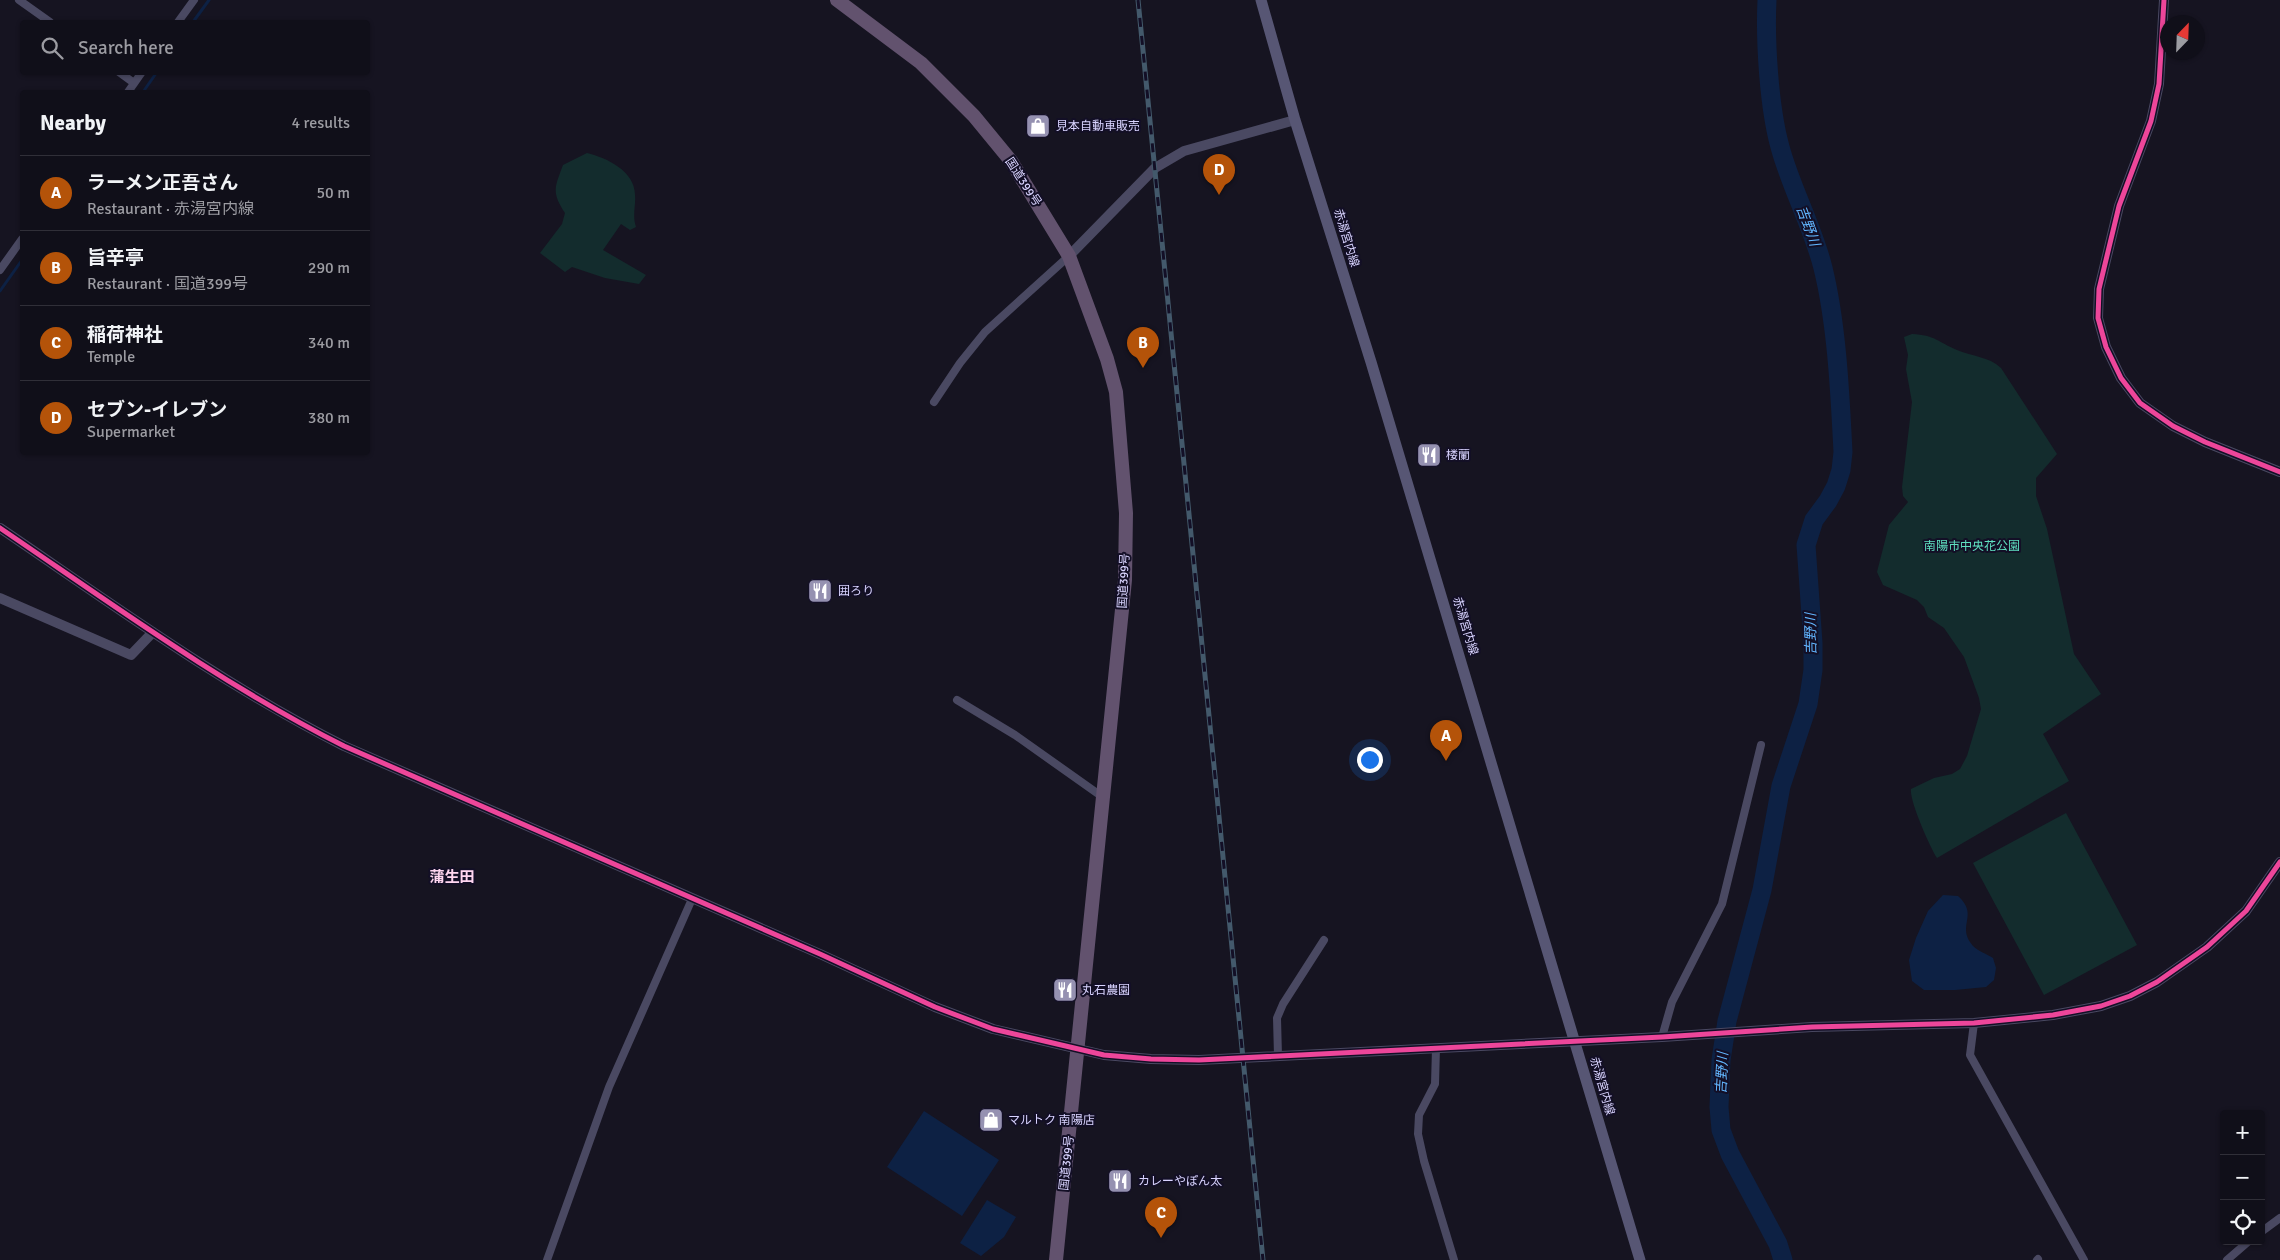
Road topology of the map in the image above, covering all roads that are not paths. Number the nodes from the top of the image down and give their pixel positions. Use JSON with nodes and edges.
{"nodes":[{"id":1,"x":19,"y":0,"type":"edge"},
{"id":2,"x":194,"y":0,"type":"edge"},
{"id":3,"x":837,"y":0,"type":"edge"},
{"id":4,"x":1261,"y":0,"type":"edge"},
{"id":5,"x":2164,"y":0,"type":"edge"},
{"id":6,"x":47,"y":20,"type":"edge"},
{"id":7,"x":179,"y":20,"type":"edge"},
{"id":8,"x":123,"y":75,"type":"edge"},
{"id":9,"x":140,"y":75,"type":"edge"},
{"id":10,"x":134,"y":83,"type":"junction"},
{"id":11,"x":129,"y":90,"type":"edge"},
{"id":12,"x":1295,"y":120,"type":"junction"},
{"id":13,"x":20,"y":242,"type":"edge"},
{"id":14,"x":1069,"y":256,"type":"junction"},
{"id":15,"x":0,"y":270,"type":"edge"},
{"id":16,"x":934,"y":402,"type":"dead end"},
{"id":17,"x":2280,"y":472,"type":"edge"},
{"id":18,"x":0,"y":528,"type":"edge"},
{"id":19,"x":0,"y":598,"type":"edge"},
{"id":20,"x":153,"y":632,"type":"junction"},
{"id":21,"x":957,"y":700,"type":"dead end"},
{"id":22,"x":1761,"y":744,"type":"dead end"},
{"id":23,"x":1104,"y":798,"type":"junction"},
{"id":24,"x":2280,"y":862,"type":"edge"},
{"id":25,"x":692,"y":899,"type":"junction"},
{"id":26,"x":1324,"y":940,"type":"dead end"},
{"id":27,"x":1974,"y":1023,"type":"junction"},
{"id":28,"x":1662,"y":1037,"type":"junction"},
{"id":29,"x":1575,"y":1041,"type":"junction"},
{"id":30,"x":1436,"y":1048,"type":"junction"},
{"id":31,"x":1078,"y":1050,"type":"junction"},
{"id":32,"x":1278,"y":1056,"type":"junction"},
{"id":33,"x":2280,"y":1218,"type":"edge"},
{"id":34,"x":2265,"y":1229,"type":"edge"},
{"id":35,"x":2245,"y":1245,"type":"edge"},
{"id":36,"x":547,"y":1260,"type":"edge"},
{"id":37,"x":1056,"y":1260,"type":"edge"},
{"id":38,"x":1454,"y":1260,"type":"edge"},
{"id":39,"x":1640,"y":1260,"type":"edge"},
{"id":40,"x":2084,"y":1260,"type":"edge"},
{"id":41,"x":2227,"y":1260,"type":"edge"}],
"edges":[{"from":1,"to":6,"type":"street"},
{"from":2,"to":7,"type":"street"},
{"from":3,"to":14,"type":"highway","name":"国道399号"},
{"from":4,"to":12,"type":"main road","name":"赤湯宮内線"},
{"from":5,"to":17,"type":"street"},
{"from":8,"to":10,"type":"street"},
{"from":9,"to":10,"type":"street"},
{"from":10,"to":11,"type":"street"},
{"from":12,"to":14,"type":"street"},
{"from":12,"to":29,"type":"main road","name":"赤湯宮内線"},
{"from":13,"to":15,"type":"street"},
{"from":14,"to":16,"type":"street"},
{"from":14,"to":23,"type":"highway","name":"国道399号"},
{"from":18,"to":20,"type":"street"},
{"from":19,"to":20,"type":"street"},
{"from":20,"to":25,"type":"street"},
{"from":21,"to":23,"type":"street"},
{"from":22,"to":28,"type":"street"},
{"from":23,"to":31,"type":"highway","name":"国道399号"},
{"from":24,"to":27,"type":"street"},
{"from":25,"to":31,"type":"street"},
{"from":25,"to":36,"type":"street"},
{"from":26,"to":32,"type":"street"},
{"from":27,"to":28,"type":"street"},
{"from":27,"to":40,"type":"street"},
{"from":28,"to":29,"type":"street"},
{"from":29,"to":30,"type":"street"},
{"from":29,"to":39,"type":"main road","name":"赤湯宮内線"},
{"from":30,"to":32,"type":"street"},
{"from":30,"to":38,"type":"street"},
{"from":31,"to":32,"type":"street"},
{"from":31,"to":37,"type":"highway","name":"国道399号"},
{"from":33,"to":34,"type":"street"},
{"from":35,"to":41,"type":"street"}]}
